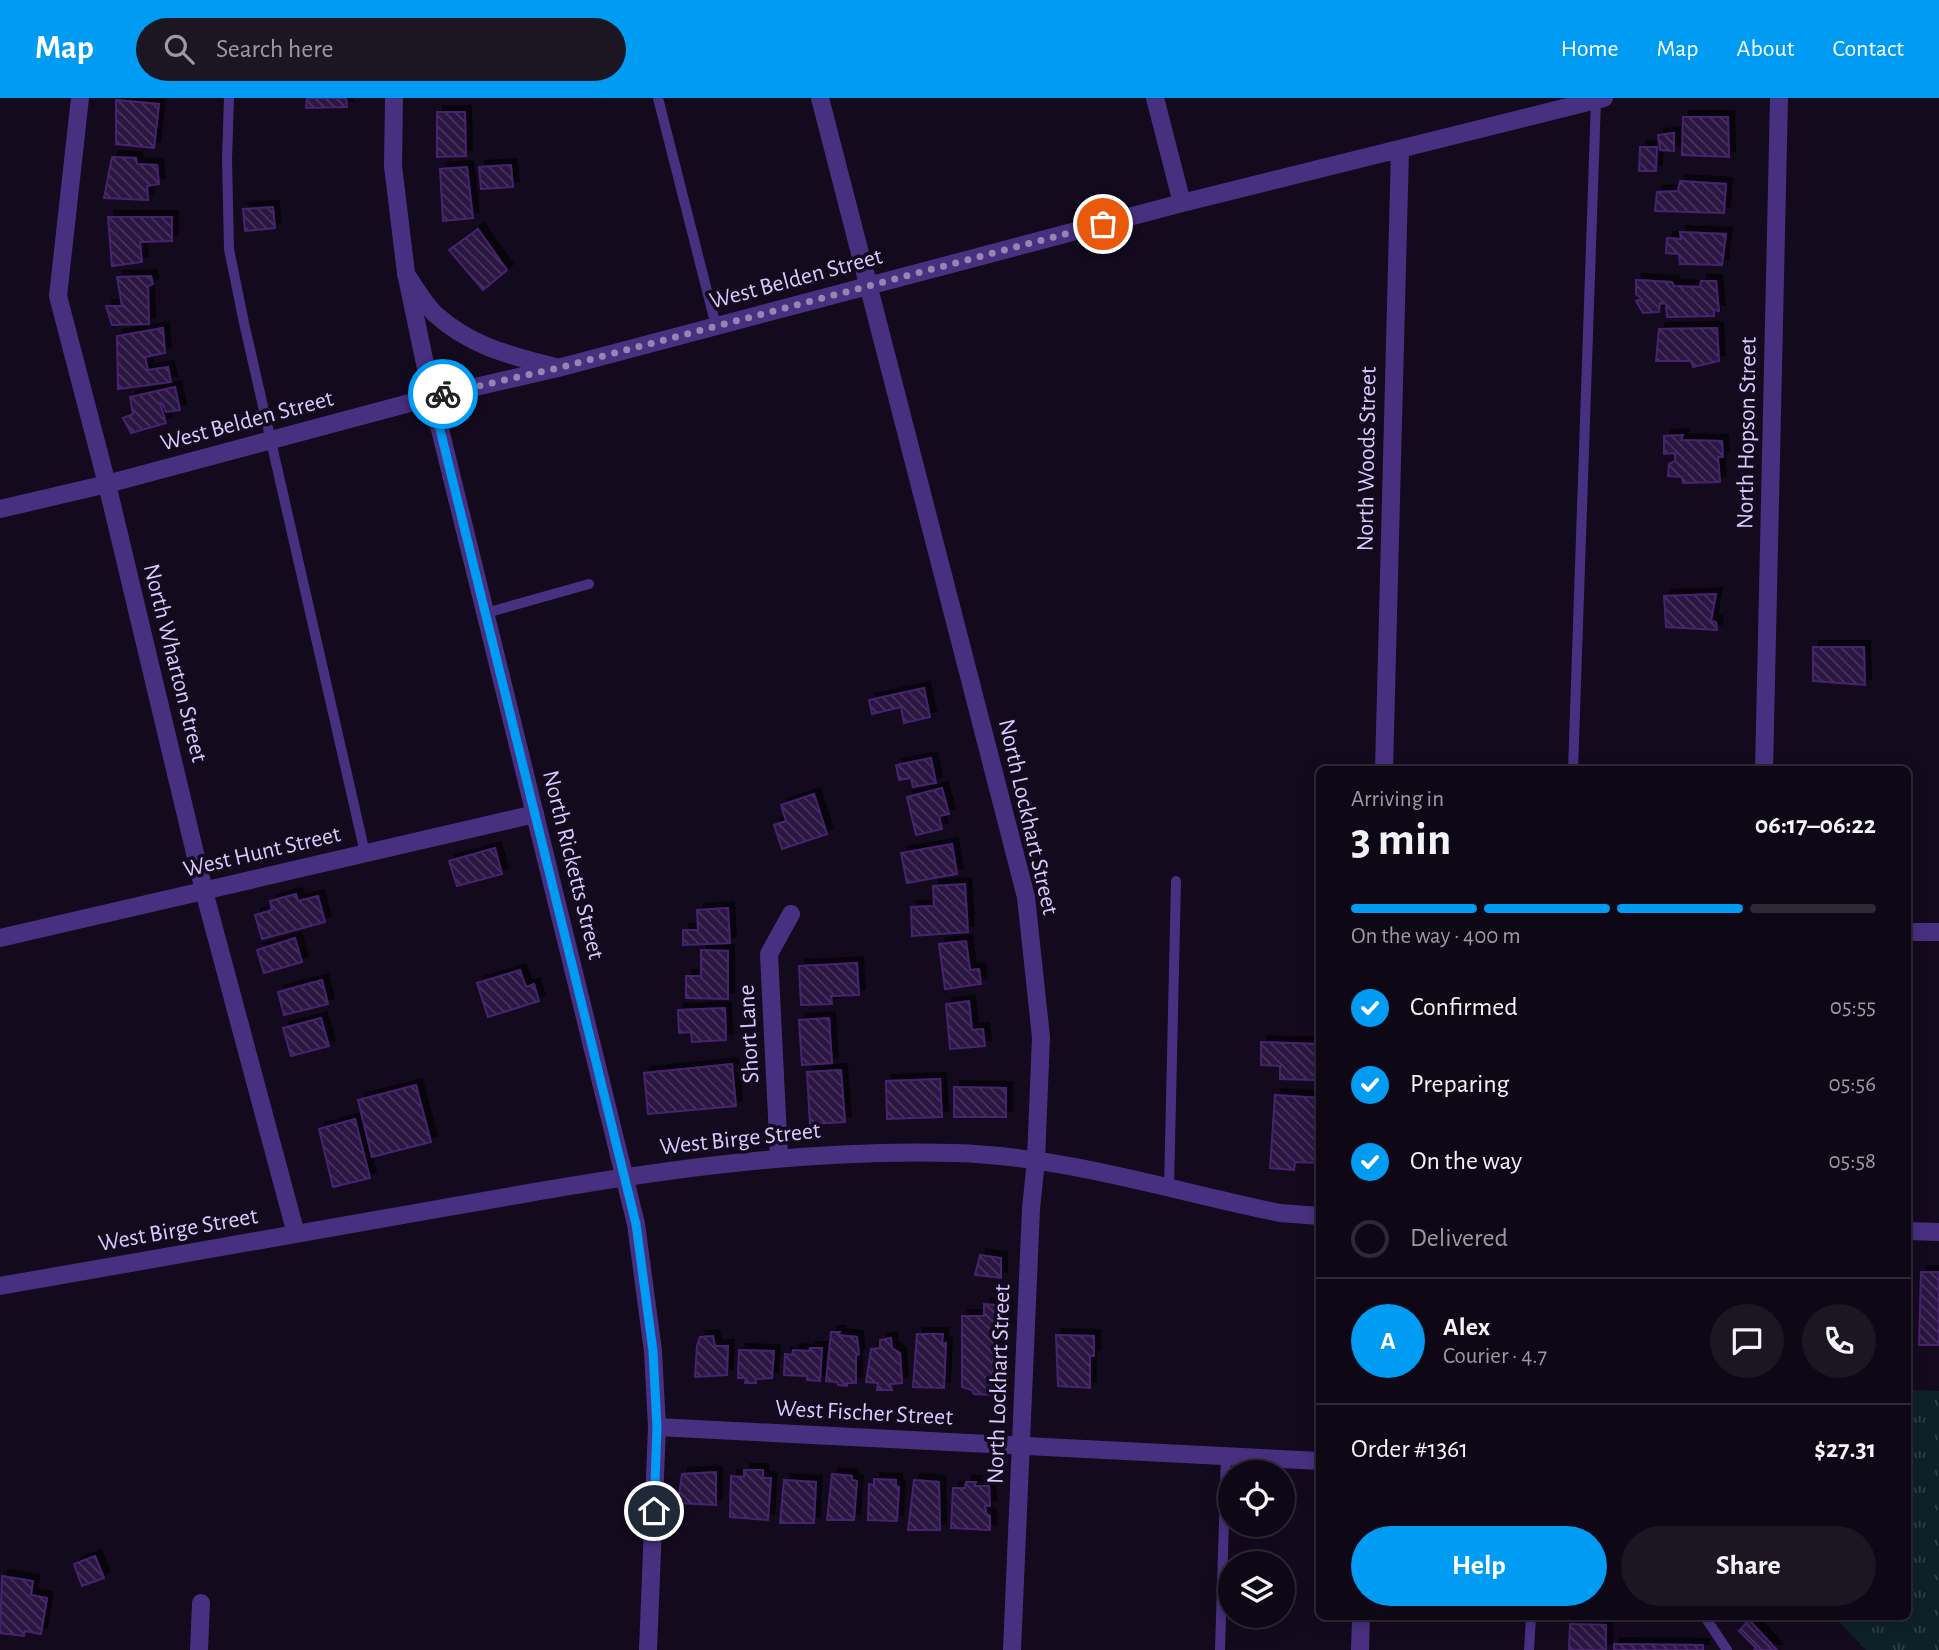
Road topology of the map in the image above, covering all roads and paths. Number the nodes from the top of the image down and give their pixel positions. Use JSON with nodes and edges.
{"nodes":[{"id":1,"x":80,"y":98,"type":"edge"},
{"id":2,"x":229,"y":98,"type":"edge"},
{"id":3,"x":394,"y":98,"type":"edge"},
{"id":4,"x":658,"y":98,"type":"edge"},
{"id":5,"x":820,"y":98,"type":"edge"},
{"id":6,"x":1155,"y":98,"type":"edge"},
{"id":7,"x":1779,"y":98,"type":"edge"},
{"id":8,"x":1600,"y":99,"type":"edge"},
{"id":9,"x":1542,"y":105,"type":"edge"},
{"id":10,"x":1400,"y":150,"type":"junction"},
{"id":11,"x":1182,"y":203,"type":"junction"},
{"id":12,"x":405,"y":273,"type":"junction"},
{"id":13,"x":868,"y":286,"type":"junction"},
{"id":14,"x":716,"y":326,"type":"junction"},
{"id":15,"x":558,"y":368,"type":"junction"},
{"id":16,"x":432,"y":397,"type":"junction"},
{"id":17,"x":271,"y":440,"type":"junction"},
{"id":18,"x":107,"y":484,"type":"junction"},
{"id":19,"x":0,"y":509,"type":"edge"},
{"id":20,"x":589,"y":584,"type":"dead end"},
{"id":21,"x":486,"y":613,"type":"junction"},
{"id":22,"x":1384,"y":766,"type":"edge"},
{"id":23,"x":1573,"y":766,"type":"edge"},
{"id":24,"x":1764,"y":766,"type":"edge"},
{"id":25,"x":535,"y":814,"type":"junction"},
{"id":26,"x":365,"y":853,"type":"junction"},
{"id":27,"x":1176,"y":881,"type":"dead end"},
{"id":28,"x":204,"y":891,"type":"junction"},
{"id":29,"x":790,"y":914,"type":"dead end"},
{"id":30,"x":1911,"y":932,"type":"edge"},
{"id":31,"x":1939,"y":932,"type":"edge"},
{"id":32,"x":0,"y":938,"type":"edge"},
{"id":33,"x":779,"y":1157,"type":"junction"},
{"id":34,"x":1036,"y":1160,"type":"junction"},
{"id":35,"x":626,"y":1175,"type":"junction"},
{"id":36,"x":1169,"y":1188,"type":"junction"},
{"id":37,"x":1316,"y":1216,"type":"edge"},
{"id":38,"x":1911,"y":1231,"type":"edge"},
{"id":39,"x":1939,"y":1233,"type":"edge"},
{"id":40,"x":296,"y":1234,"type":"junction"},
{"id":41,"x":0,"y":1286,"type":"edge"},
{"id":42,"x":657,"y":1427,"type":"junction"},
{"id":43,"x":1021,"y":1445,"type":"junction"},
{"id":44,"x":1226,"y":1457,"type":"junction"},
{"id":45,"x":1316,"y":1461,"type":"edge"},
{"id":46,"x":201,"y":1603,"type":"dead end"},
{"id":47,"x":1361,"y":1620,"type":"edge"},
{"id":48,"x":1531,"y":1620,"type":"edge"},
{"id":49,"x":1707,"y":1620,"type":"edge"},
{"id":50,"x":199,"y":1650,"type":"edge"},
{"id":51,"x":648,"y":1650,"type":"edge"},
{"id":52,"x":1012,"y":1650,"type":"edge"},
{"id":53,"x":1220,"y":1650,"type":"edge"},
{"id":54,"x":1360,"y":1650,"type":"edge"},
{"id":55,"x":1529,"y":1650,"type":"edge"},
{"id":56,"x":1727,"y":1650,"type":"edge"}],
"edges":[{"from":1,"to":18,"type":"street","name":"North Wharton Street"},
{"from":2,"to":17,"type":"lane"},
{"from":3,"to":12,"type":"street","name":"North Ricketts Street"},
{"from":4,"to":14,"type":"lane"},
{"from":5,"to":13,"type":"street","name":"North Lockhart Street"},
{"from":6,"to":11,"type":"street"},
{"from":7,"to":24,"type":"street","name":"North Hopson Street"},
{"from":8,"to":9,"type":"street","name":"West Belden Street"},
{"from":8,"to":23,"type":"lane"},
{"from":9,"to":10,"type":"street","name":"West Belden Street"},
{"from":10,"to":11,"type":"street","name":"West Belden Street"},
{"from":10,"to":22,"type":"street","name":"North Woods Street"},
{"from":11,"to":13,"type":"street","name":"West Belden Street"},
{"from":12,"to":15,"type":"street"},
{"from":12,"to":16,"type":"street","name":"North Ricketts Street"},
{"from":13,"to":14,"type":"street","name":"West Belden Street"},
{"from":13,"to":34,"type":"street","name":"North Lockhart Street"},
{"from":14,"to":15,"type":"street","name":"West Belden Street"},
{"from":15,"to":16,"type":"street","name":"West Belden Street"},
{"from":16,"to":17,"type":"street","name":"West Belden Street"},
{"from":16,"to":21,"type":"street","name":"North Ricketts Street"},
{"from":17,"to":18,"type":"street","name":"West Belden Street"},
{"from":17,"to":26,"type":"lane"},
{"from":18,"to":19,"type":"street","name":"West Belden Street"},
{"from":18,"to":28,"type":"street","name":"North Wharton Street"},
{"from":20,"to":21,"type":"lane"},
{"from":21,"to":25,"type":"street","name":"North Ricketts Street"},
{"from":25,"to":26,"type":"street","name":"West Hunt Street"},
{"from":25,"to":35,"type":"street","name":"North Ricketts Street"},
{"from":26,"to":28,"type":"street","name":"West Hunt Street"},
{"from":27,"to":36,"type":"lane"},
{"from":28,"to":32,"type":"street","name":"West Hunt Street"},
{"from":28,"to":40,"type":"street","name":"North Wharton Street"},
{"from":29,"to":33,"type":"street","name":"Short Lane"},
{"from":30,"to":31,"type":"street"},
{"from":33,"to":34,"type":"street","name":"West Birge Street"},
{"from":33,"to":35,"type":"street","name":"West Birge Street"},
{"from":34,"to":36,"type":"street","name":"West Birge Street"},
{"from":34,"to":43,"type":"street","name":"North Lockhart Street"},
{"from":35,"to":40,"type":"street","name":"West Birge Street"},
{"from":35,"to":42,"type":"street","name":"North Ricketts Street"},
{"from":36,"to":37,"type":"street","name":"West Birge Street"},
{"from":38,"to":39,"type":"street"},
{"from":40,"to":41,"type":"street","name":"West Birge Street"},
{"from":42,"to":43,"type":"street","name":"West Fischer Street"},
{"from":42,"to":51,"type":"street","name":"North Ricketts Street"},
{"from":43,"to":44,"type":"street","name":"West Fischer Street"},
{"from":43,"to":52,"type":"street","name":"North Lockhart Street"},
{"from":44,"to":45,"type":"street","name":"West Fischer Street"},
{"from":44,"to":53,"type":"lane"},
{"from":46,"to":50,"type":"street"},
{"from":47,"to":54,"type":"street"},
{"from":48,"to":55,"type":"lane"},
{"from":49,"to":56,"type":"lane"}]}
